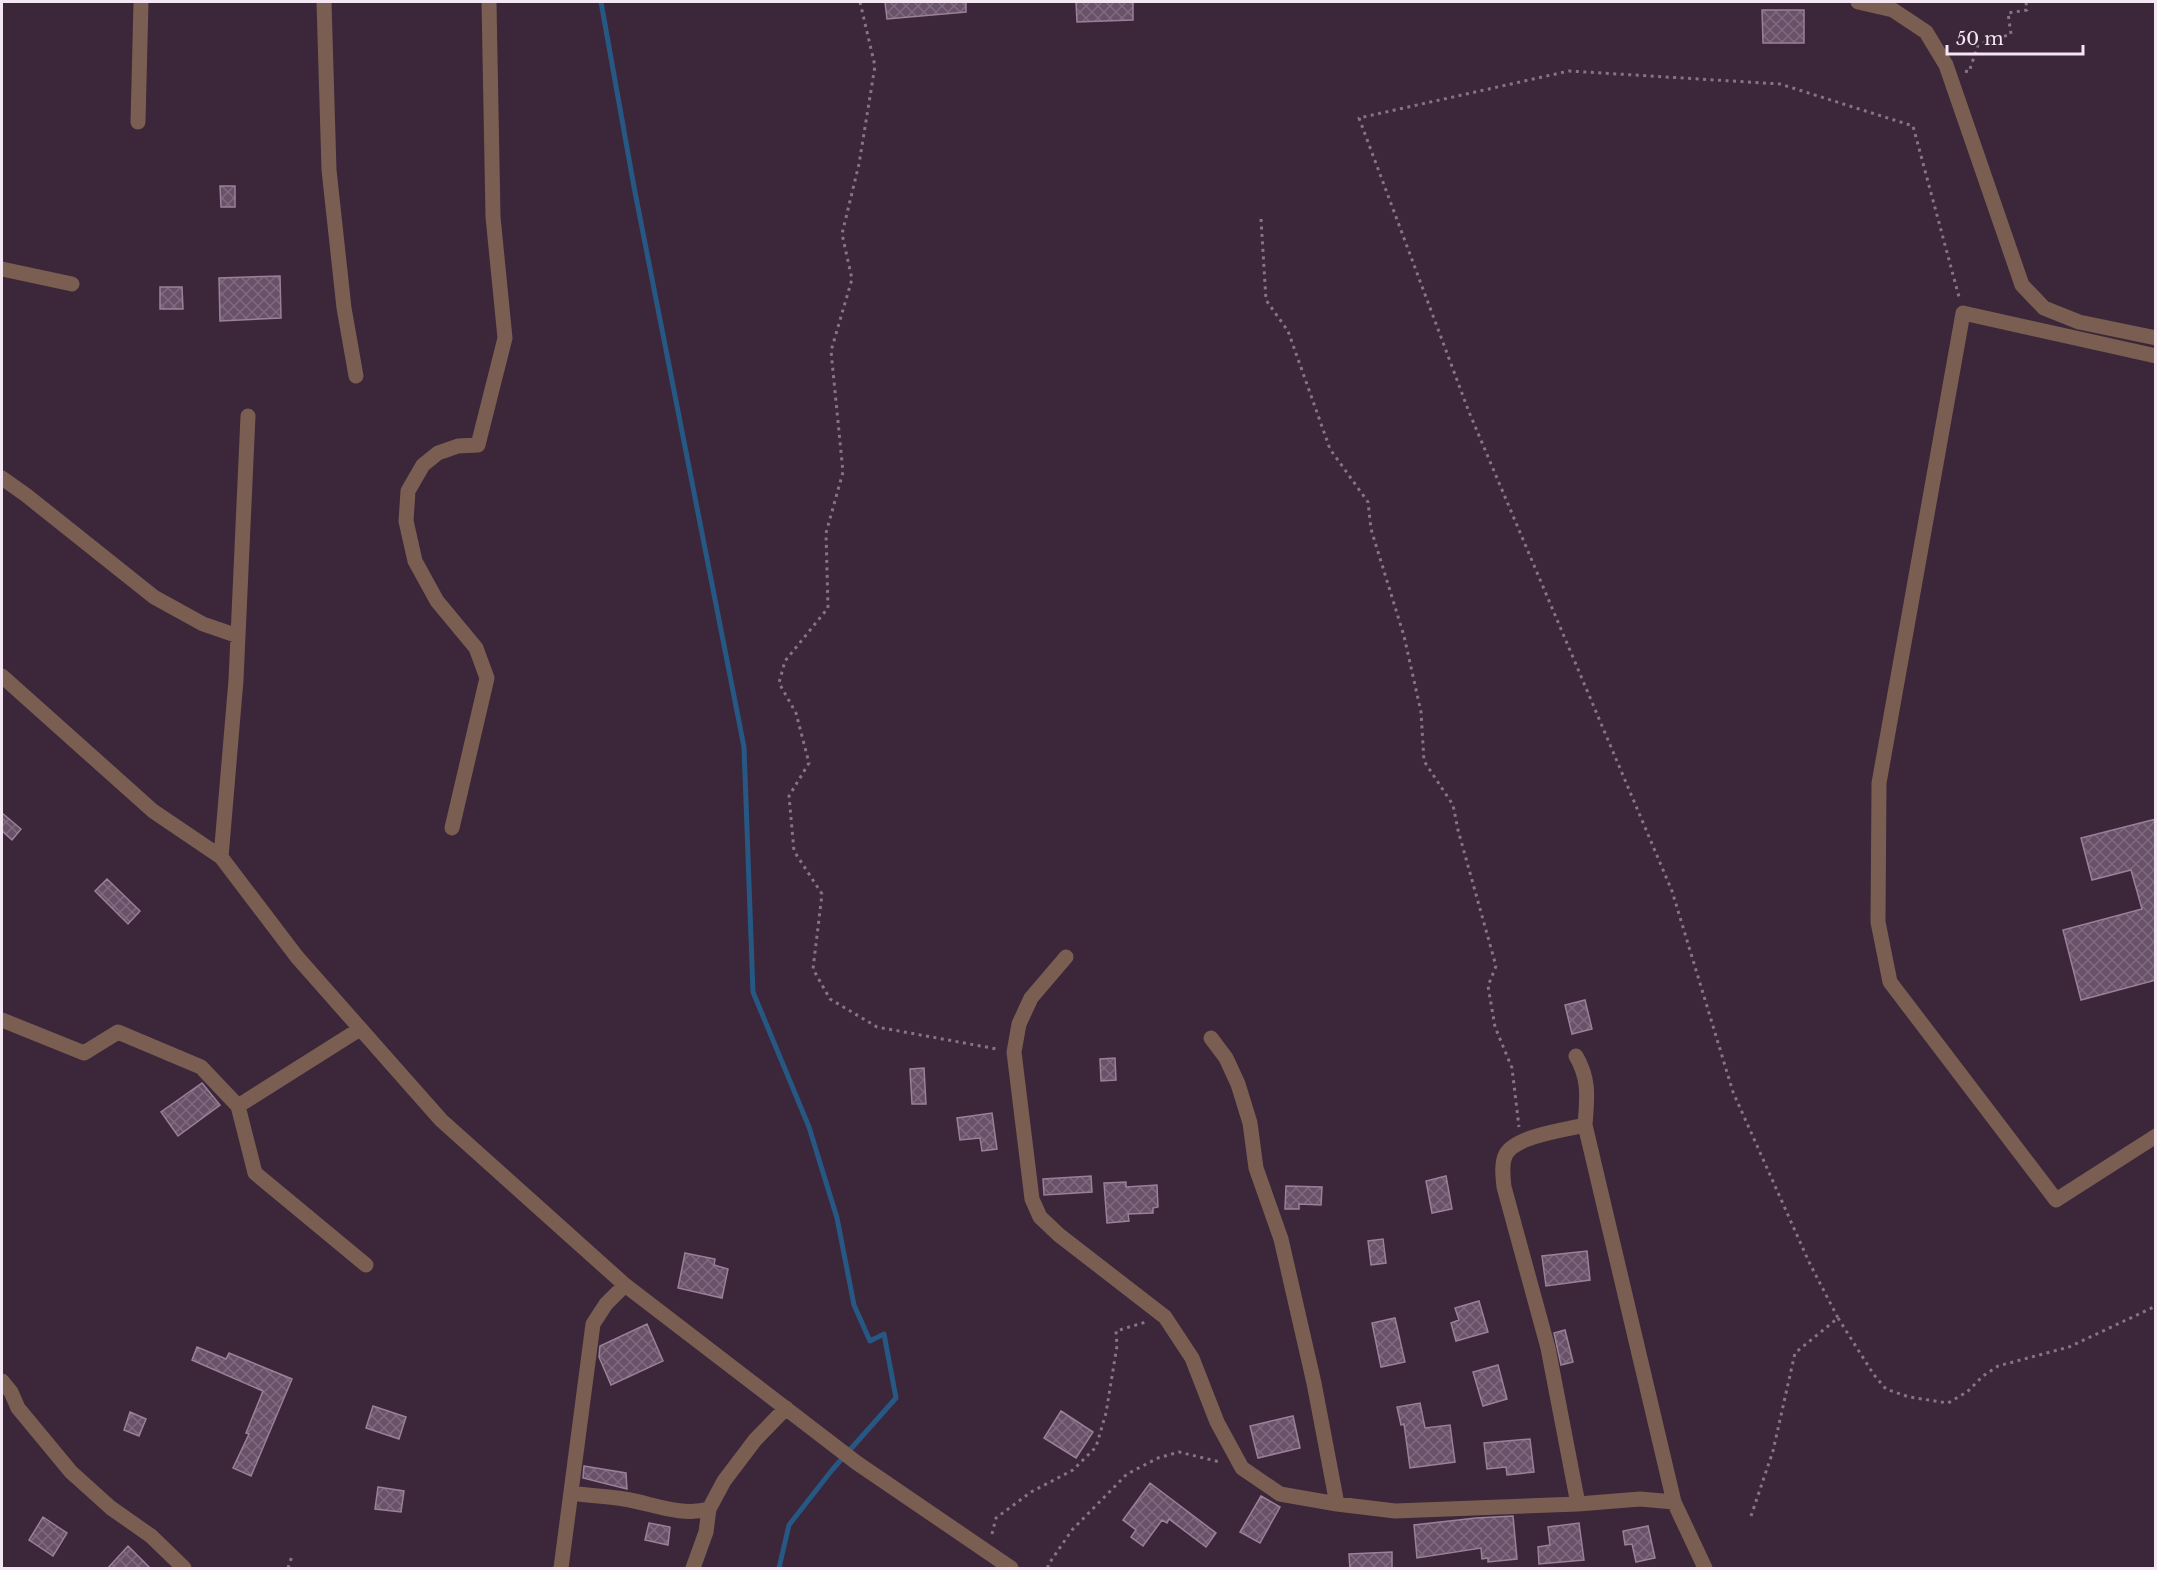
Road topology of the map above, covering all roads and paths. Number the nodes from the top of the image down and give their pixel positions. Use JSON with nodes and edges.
{"nodes":[{"id":1,"x":141,"y":2,"type":"edge"},
{"id":2,"x":324,"y":2,"type":"edge"},
{"id":3,"x":489,"y":2,"type":"edge"},
{"id":4,"x":860,"y":2,"type":"edge"},
{"id":5,"x":1858,"y":2,"type":"edge"},
{"id":6,"x":2026,"y":2,"type":"edge"},
{"id":7,"x":1946,"y":65,"type":"junction"},
{"id":8,"x":138,"y":122,"type":"dead end"},
{"id":9,"x":1261,"y":219,"type":"dead end"},
{"id":10,"x":2,"y":269,"type":"edge"},
{"id":11,"x":72,"y":285,"type":"dead end"},
{"id":12,"x":1963,"y":313,"type":"junction"},
{"id":13,"x":2156,"y":338,"type":"edge"},
{"id":14,"x":2156,"y":356,"type":"edge"},
{"id":15,"x":356,"y":376,"type":"dead end"},
{"id":16,"x":248,"y":416,"type":"dead end"},
{"id":17,"x":2,"y":478,"type":"edge"},
{"id":18,"x":238,"y":636,"type":"junction"},
{"id":19,"x":2,"y":676,"type":"edge"},
{"id":20,"x":452,"y":828,"type":"dead end"},
{"id":21,"x":221,"y":857,"type":"junction"},
{"id":22,"x":1066,"y":957,"type":"dead end"},
{"id":23,"x":2,"y":1020,"type":"edge"},
{"id":24,"x":360,"y":1029,"type":"junction"},
{"id":25,"x":1211,"y":1038,"type":"dead end"},
{"id":26,"x":1014,"y":1052,"type":"junction"},
{"id":27,"x":1576,"y":1056,"type":"dead end"},
{"id":28,"x":238,"y":1106,"type":"junction"},
{"id":29,"x":1585,"y":1125,"type":"junction"},
{"id":30,"x":2156,"y":1136,"type":"edge"},
{"id":31,"x":1521,"y":1141,"type":"junction"},
{"id":32,"x":366,"y":1265,"type":"dead end"},
{"id":33,"x":625,"y":1285,"type":"junction"},
{"id":34,"x":2156,"y":1306,"type":"edge"},
{"id":35,"x":1165,"y":1317,"type":"junction"},
{"id":36,"x":1838,"y":1318,"type":"junction"},
{"id":37,"x":2,"y":1381,"type":"edge"},
{"id":38,"x":786,"y":1408,"type":"junction"},
{"id":39,"x":1242,"y":1468,"type":"junction"},
{"id":40,"x":572,"y":1493,"type":"junction"},
{"id":41,"x":1674,"y":1503,"type":"junction"},
{"id":42,"x":1337,"y":1504,"type":"junction"},
{"id":43,"x":1578,"y":1504,"type":"junction"},
{"id":44,"x":709,"y":1509,"type":"junction"},
{"id":45,"x":1751,"y":1516,"type":"dead end"},
{"id":46,"x":987,"y":1551,"type":"junction"},
{"id":47,"x":292,"y":1556,"type":"dead end"},
{"id":48,"x":184,"y":1569,"type":"edge"},
{"id":49,"x":288,"y":1569,"type":"edge"},
{"id":50,"x":561,"y":1569,"type":"edge"},
{"id":51,"x":693,"y":1569,"type":"edge"},
{"id":52,"x":1011,"y":1569,"type":"edge"},
{"id":53,"x":1048,"y":1569,"type":"edge"},
{"id":54,"x":1705,"y":1569,"type":"edge"}],
"edges":[{"from":1,"to":8,"type":"street"},
{"from":2,"to":15,"type":"street"},
{"from":3,"to":20,"type":"street"},
{"from":4,"to":26,"type":"path"},
{"from":5,"to":7,"type":"street"},
{"from":6,"to":7,"type":"path"},
{"from":7,"to":13,"type":"street"},
{"from":9,"to":31,"type":"path"},
{"from":10,"to":11,"type":"street"},
{"from":12,"to":14,"type":"street"},
{"from":12,"to":30,"type":"street"},
{"from":12,"to":36,"type":"path"},
{"from":16,"to":18,"type":"street"},
{"from":17,"to":18,"type":"street"},
{"from":18,"to":21,"type":"street"},
{"from":19,"to":21,"type":"street"},
{"from":21,"to":24,"type":"street"},
{"from":22,"to":26,"type":"street"},
{"from":23,"to":28,"type":"street"},
{"from":24,"to":28,"type":"street"},
{"from":24,"to":33,"type":"street"},
{"from":25,"to":42,"type":"street"},
{"from":26,"to":35,"type":"street"},
{"from":27,"to":29,"type":"street"},
{"from":28,"to":32,"type":"street"},
{"from":29,"to":31,"type":"street"},
{"from":29,"to":41,"type":"street"},
{"from":31,"to":43,"type":"street"},
{"from":33,"to":38,"type":"street"},
{"from":33,"to":40,"type":"street"},
{"from":34,"to":36,"type":"path"},
{"from":35,"to":39,"type":"street"},
{"from":35,"to":46,"type":"path"},
{"from":36,"to":45,"type":"path"},
{"from":37,"to":48,"type":"street"},
{"from":38,"to":44,"type":"street"},
{"from":38,"to":46,"type":"street"},
{"from":39,"to":42,"type":"street"},
{"from":39,"to":53,"type":"path"},
{"from":40,"to":44,"type":"street"},
{"from":40,"to":50,"type":"street"},
{"from":41,"to":43,"type":"street"},
{"from":41,"to":54,"type":"street"},
{"from":42,"to":43,"type":"street"},
{"from":44,"to":51,"type":"street"},
{"from":46,"to":52,"type":"street"},
{"from":47,"to":49,"type":"path"}]}
